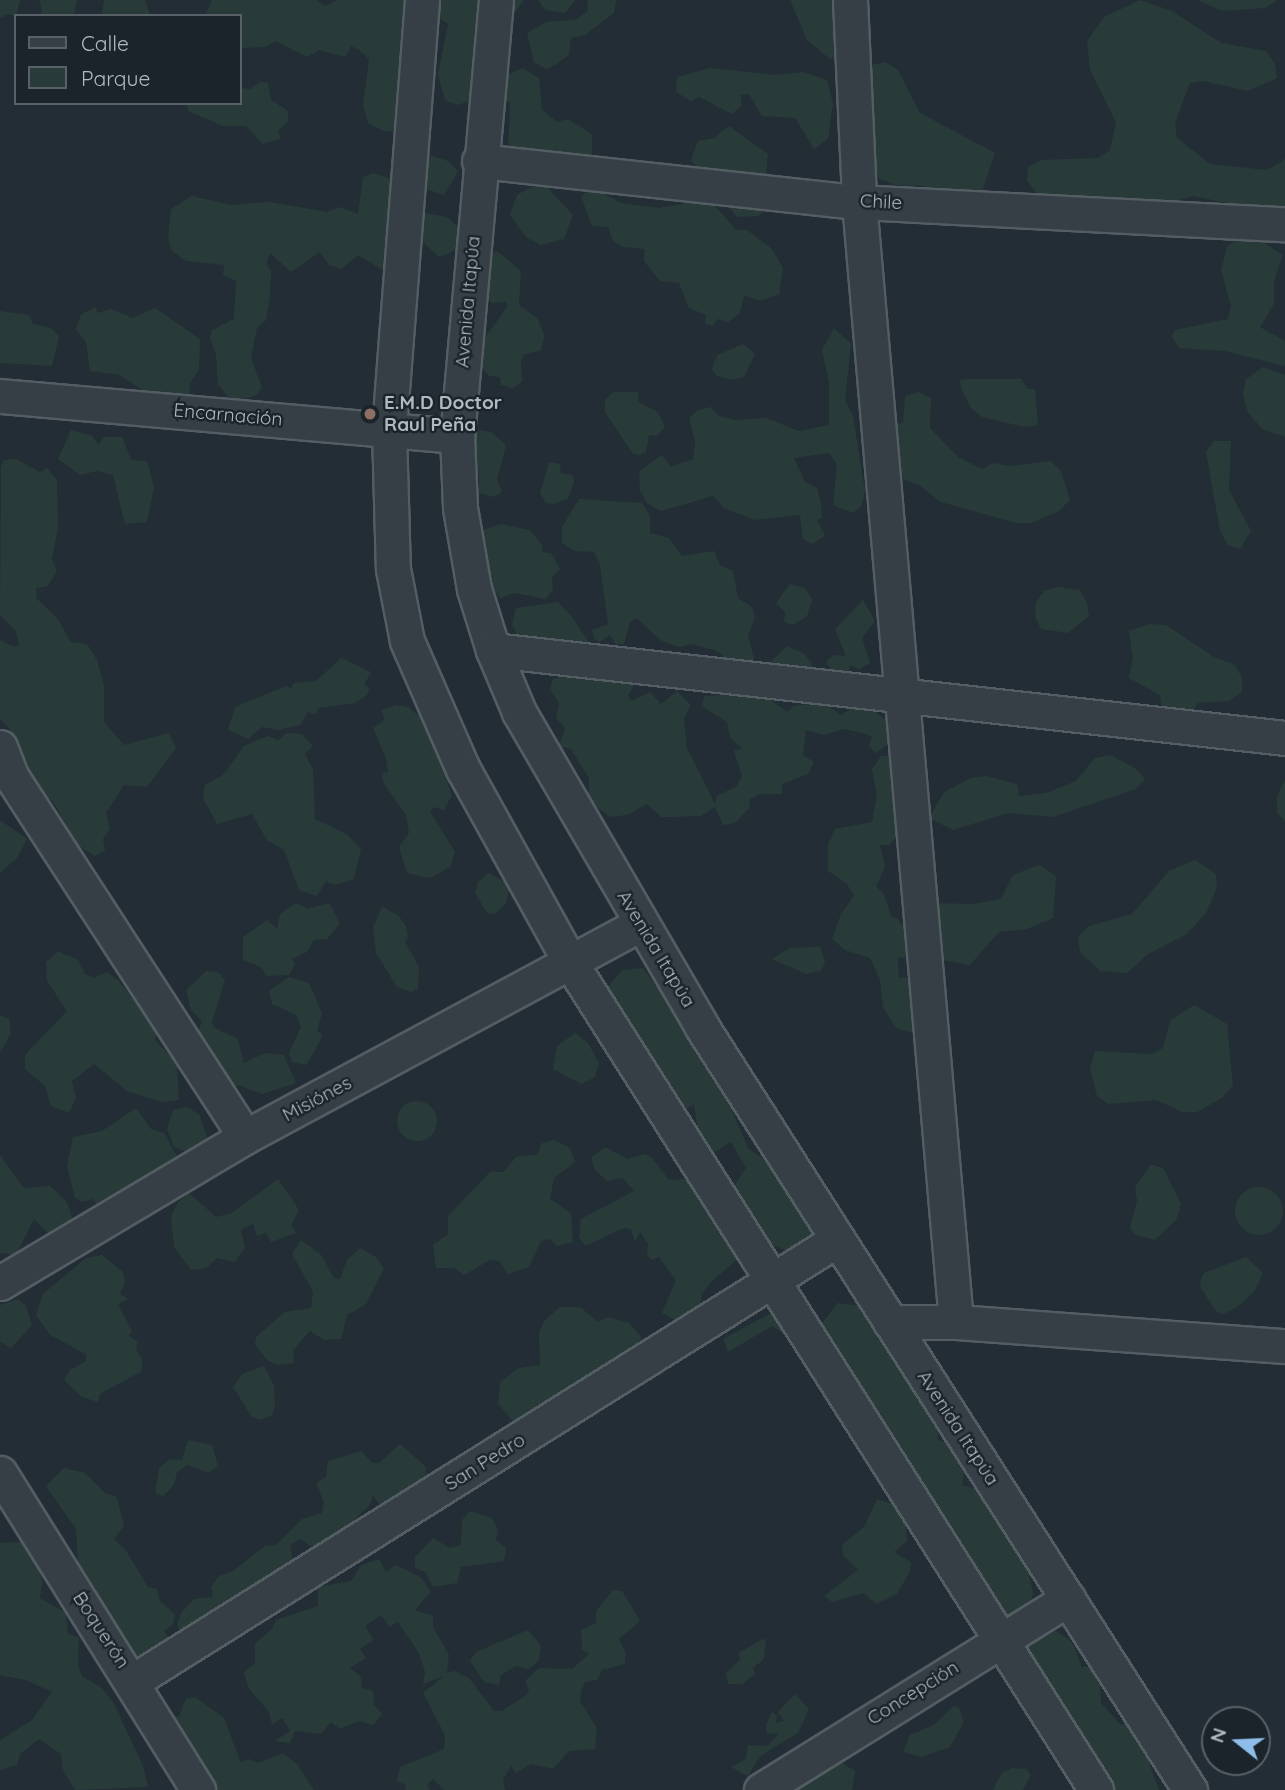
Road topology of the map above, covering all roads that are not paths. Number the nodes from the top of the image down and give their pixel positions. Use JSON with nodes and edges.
{"nodes":[{"id":1,"x":422,"y":0,"type":"edge"},
{"id":2,"x":496,"y":0,"type":"edge"},
{"id":3,"x":850,"y":0,"type":"edge"},
{"id":4,"x":480,"y":161,"type":"junction"},
{"id":5,"x":859,"y":202,"type":"junction"},
{"id":6,"x":1285,"y":224,"type":"edge"},
{"id":7,"x":0,"y":396,"type":"edge"},
{"id":8,"x":389,"y":430,"type":"junction"},
{"id":9,"x":457,"y":436,"type":"junction"},
{"id":10,"x":493,"y":650,"type":"junction"},
{"id":11,"x":900,"y":697,"type":"junction"},
{"id":12,"x":1285,"y":738,"type":"edge"},
{"id":13,"x":0,"y":747,"type":"edge"},
{"id":14,"x":640,"y":924,"type":"junction"},
{"id":15,"x":570,"y":962,"type":"junction"},
{"id":16,"x":245,"y":1137,"type":"junction"},
{"id":17,"x":835,"y":1241,"type":"junction"},
{"id":18,"x":0,"y":1283,"type":"edge"},
{"id":19,"x":771,"y":1283,"type":"junction"},
{"id":20,"x":890,"y":1322,"type":"junction"},
{"id":21,"x":956,"y":1322,"type":"junction"},
{"id":22,"x":1285,"y":1346,"type":"edge"},
{"id":23,"x":0,"y":1473,"type":"edge"},
{"id":24,"x":1068,"y":1599,"type":"junction"},
{"id":25,"x":998,"y":1639,"type":"junction"},
{"id":26,"x":133,"y":1681,"type":"junction"},
{"id":27,"x":198,"y":1790,"type":"edge"},
{"id":28,"x":761,"y":1790,"type":"edge"},
{"id":29,"x":1096,"y":1790,"type":"edge"},
{"id":30,"x":1190,"y":1790,"type":"edge"}],
"edges":[{"from":1,"to":8,"type":"street"},
{"from":2,"to":4,"type":"street","name":"Avenida Itapúa"},
{"from":3,"to":5,"type":"street"},
{"from":4,"to":5,"type":"street","name":"Chile"},
{"from":4,"to":9,"type":"street","name":"Avenida Itapúa"},
{"from":5,"to":6,"type":"street","name":"Chile"},
{"from":5,"to":11,"type":"street"},
{"from":7,"to":8,"type":"street","name":"Encarnación"},
{"from":8,"to":9,"type":"street","name":"Encarnación"},
{"from":8,"to":15,"type":"street"},
{"from":9,"to":10,"type":"street","name":"Avenida Itapúa"},
{"from":10,"to":11,"type":"street"},
{"from":10,"to":14,"type":"street","name":"Avenida Itapúa"},
{"from":11,"to":12,"type":"street"},
{"from":11,"to":21,"type":"street"},
{"from":13,"to":16,"type":"street"},
{"from":14,"to":15,"type":"street","name":"Misiónes"},
{"from":14,"to":17,"type":"street","name":"Avenida Itapúa"},
{"from":15,"to":16,"type":"street","name":"Misiónes"},
{"from":15,"to":19,"type":"street"},
{"from":16,"to":18,"type":"street","name":"Misiónes"},
{"from":17,"to":19,"type":"street","name":"San Pedro"},
{"from":17,"to":20,"type":"street","name":"Avenida Itapúa"},
{"from":19,"to":25,"type":"street"},
{"from":19,"to":26,"type":"street","name":"San Pedro"},
{"from":20,"to":21,"type":"street"},
{"from":20,"to":24,"type":"street","name":"Avenida Itapúa"},
{"from":21,"to":22,"type":"street"},
{"from":23,"to":26,"type":"street","name":"Boquerón"},
{"from":24,"to":25,"type":"street","name":"Concepción"},
{"from":24,"to":30,"type":"street","name":"Avenida Itapúa"},
{"from":25,"to":28,"type":"street","name":"Concepción"},
{"from":25,"to":29,"type":"street"},
{"from":26,"to":27,"type":"street","name":"Boquerón"}]}
